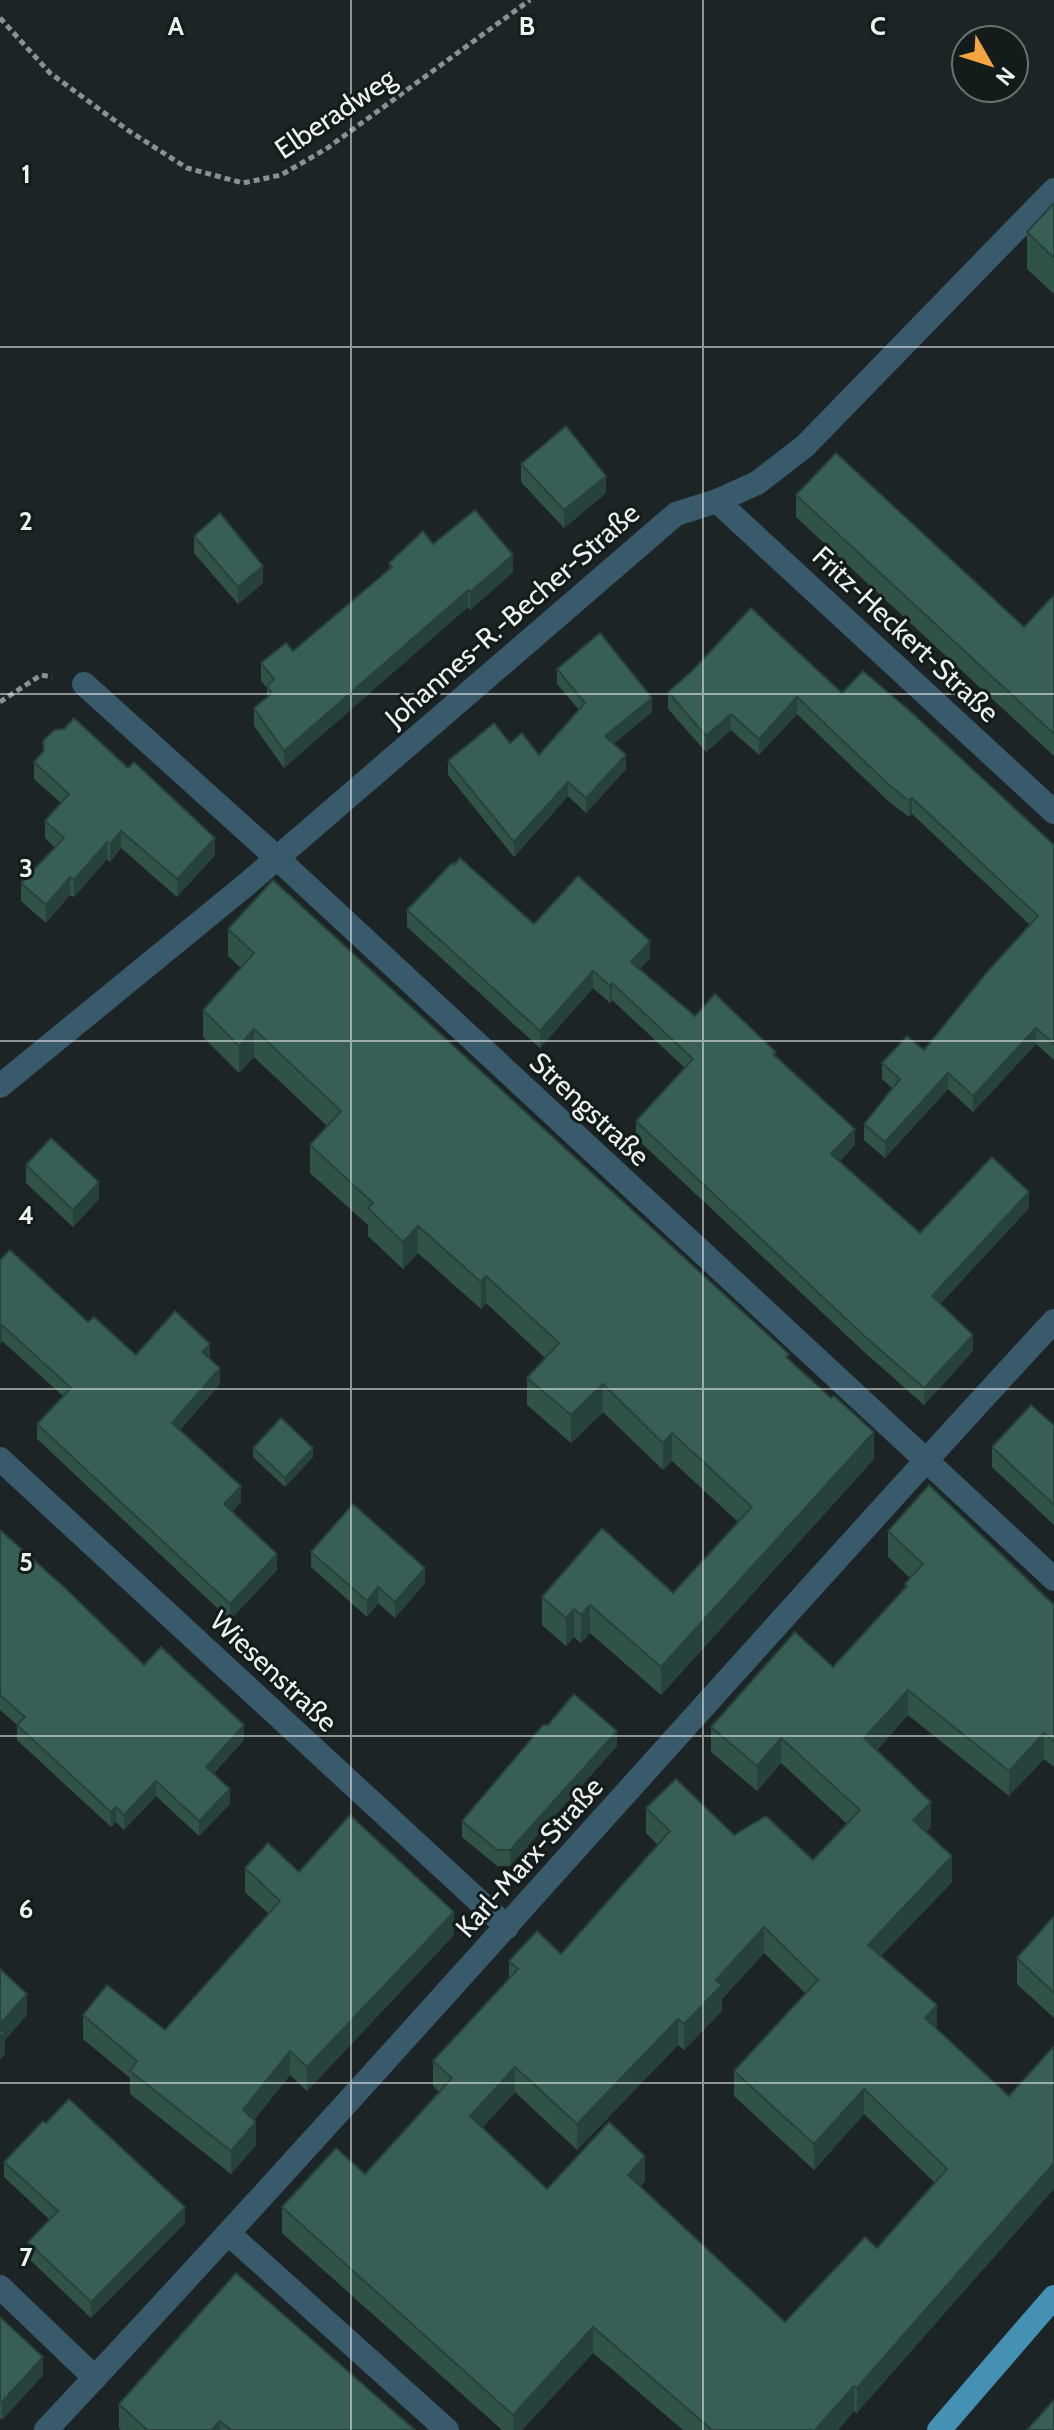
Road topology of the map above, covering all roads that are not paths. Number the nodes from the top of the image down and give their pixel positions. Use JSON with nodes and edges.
{"nodes":[{"id":1,"x":1054,"y":190,"type":"edge"},
{"id":2,"x":717,"y":501,"type":"junction"},
{"id":3,"x":84,"y":684,"type":"road end"},
{"id":4,"x":1054,"y":812,"type":"edge"},
{"id":5,"x":277,"y":858,"type":"junction"},
{"id":6,"x":0,"y":1086,"type":"edge"},
{"id":7,"x":1054,"y":1321,"type":"edge"},
{"id":8,"x":0,"y":1459,"type":"edge"},
{"id":9,"x":925,"y":1461,"type":"junction"},
{"id":10,"x":1054,"y":1579,"type":"edge"},
{"id":11,"x":507,"y":1927,"type":"junction"},
{"id":12,"x":229,"y":2234,"type":"junction"},
{"id":13,"x":0,"y":2287,"type":"edge"},
{"id":14,"x":1054,"y":2297,"type":"edge"},
{"id":15,"x":95,"y":2378,"type":"junction"},
{"id":16,"x":46,"y":2430,"type":"edge"},
{"id":17,"x":447,"y":2430,"type":"edge"},
{"id":18,"x":939,"y":2430,"type":"edge"}],
"edges":[{"from":1,"to":2,"type":"street","name":"Johannes-R.-Becher-Straße"},
{"from":2,"to":4,"type":"street","name":"Fritz-Heckert-Straße"},
{"from":2,"to":5,"type":"street","name":"Johannes-R.-Becher-Straße"},
{"from":3,"to":5,"type":"street","name":"Strengstraße"},
{"from":5,"to":6,"type":"street","name":"Johannes-R.-Becher-Straße"},
{"from":5,"to":9,"type":"street","name":"Strengstraße"},
{"from":7,"to":9,"type":"street","name":"Karl-Marx-Straße"},
{"from":8,"to":11,"type":"street","name":"Wiesenstraße"},
{"from":9,"to":10,"type":"street","name":"Strengstraße"},
{"from":9,"to":11,"type":"street","name":"Karl-Marx-Straße"},
{"from":11,"to":12,"type":"street","name":"Karl-Marx-Straße"},
{"from":12,"to":15,"type":"street","name":"Karl-Marx-Straße"},
{"from":12,"to":17,"type":"street"},
{"from":13,"to":15,"type":"street"},
{"from":14,"to":18,"type":"main road"},
{"from":15,"to":16,"type":"street","name":"Karl-Marx-Straße"}]}
